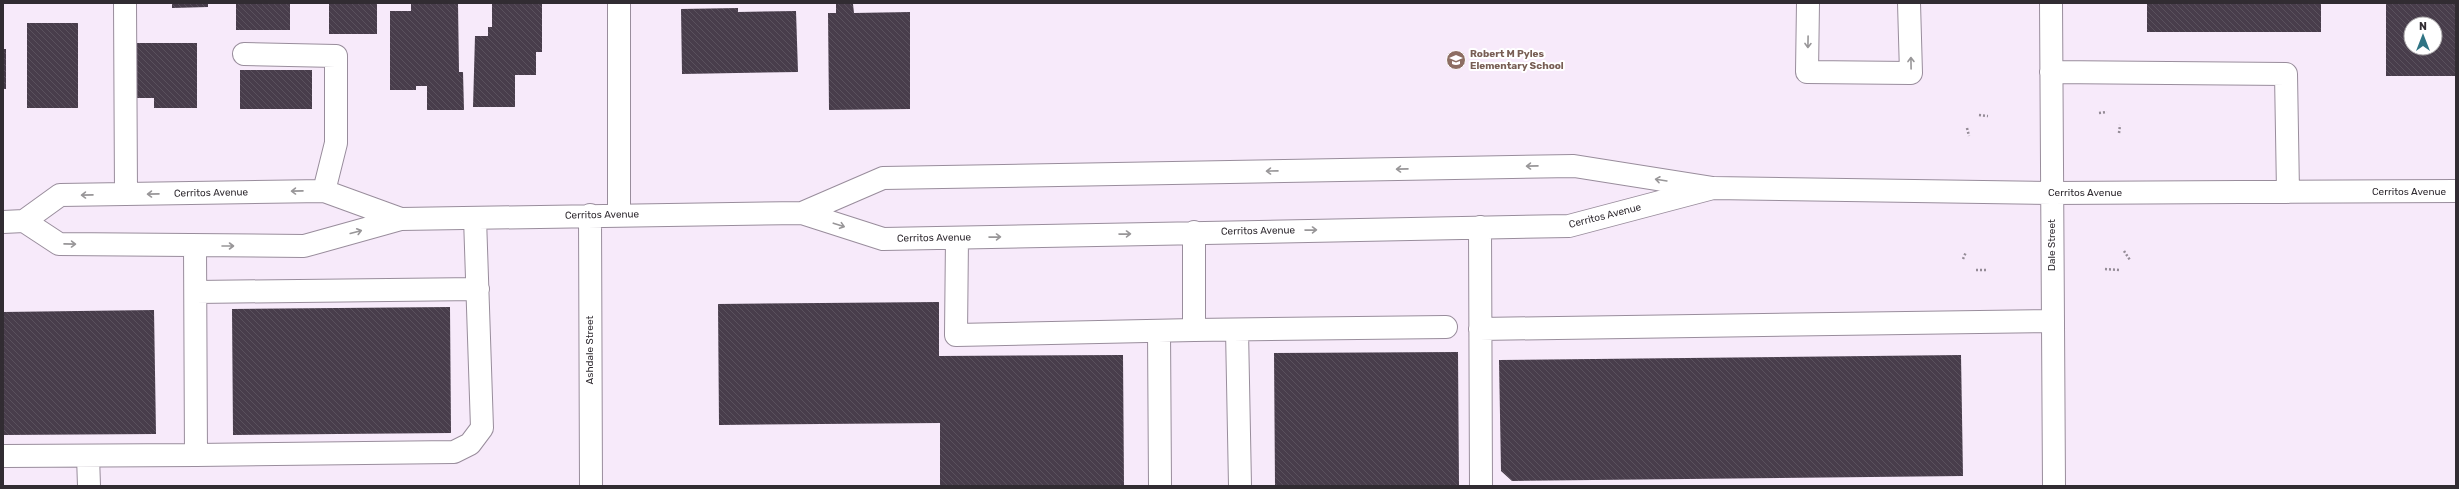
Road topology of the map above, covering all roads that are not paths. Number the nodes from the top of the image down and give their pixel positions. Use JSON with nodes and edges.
{"nodes":[{"id":1,"x":125,"y":3,"type":"edge"},
{"id":2,"x":619,"y":3,"type":"edge"},
{"id":3,"x":1808,"y":3,"type":"edge"},
{"id":4,"x":1909,"y":3,"type":"edge"},
{"id":5,"x":2051,"y":3,"type":"edge"},
{"id":6,"x":244,"y":54,"type":"dead end"},
{"id":7,"x":2051,"y":72,"type":"junction"},
{"id":8,"x":1713,"y":188,"type":"junction"},
{"id":9,"x":324,"y":191,"type":"junction"},
{"id":10,"x":2288,"y":192,"type":"junction"},
{"id":11,"x":2456,"y":192,"type":"edge"},
{"id":12,"x":2052,"y":193,"type":"junction"},
{"id":13,"x":126,"y":194,"type":"junction"},
{"id":14,"x":802,"y":213,"type":"junction"},
{"id":15,"x":590,"y":215,"type":"junction"},
{"id":16,"x":619,"y":215,"type":"junction"},
{"id":17,"x":475,"y":218,"type":"junction"},
{"id":18,"x":401,"y":220,"type":"junction"},
{"id":19,"x":14,"y":221,"type":"edge"},
{"id":20,"x":1480,"y":227,"type":"junction"},
{"id":21,"x":1194,"y":232,"type":"junction"},
{"id":22,"x":957,"y":238,"type":"junction"},
{"id":23,"x":195,"y":246,"type":"junction"},
{"id":24,"x":478,"y":289,"type":"junction"},
{"id":25,"x":196,"y":292,"type":"junction"},
{"id":26,"x":2053,"y":321,"type":"junction"},
{"id":27,"x":1446,"y":327,"type":"dead end"},
{"id":28,"x":1480,"y":328,"type":"junction"},
{"id":29,"x":1194,"y":330,"type":"junction"},
{"id":30,"x":1237,"y":330,"type":"junction"},
{"id":31,"x":1159,"y":331,"type":"junction"},
{"id":32,"x":196,"y":455,"type":"junction"},
{"id":33,"x":3,"y":456,"type":"edge"},
{"id":34,"x":88,"y":456,"type":"junction"},
{"id":35,"x":89,"y":486,"type":"edge"},
{"id":36,"x":591,"y":486,"type":"edge"},
{"id":37,"x":1160,"y":486,"type":"edge"},
{"id":38,"x":1240,"y":486,"type":"edge"},
{"id":39,"x":1481,"y":486,"type":"edge"},
{"id":40,"x":2054,"y":486,"type":"edge"}],
"edges":[{"from":1,"to":13,"type":"street"},
{"from":2,"to":16,"type":"street"},
{"from":3,"to":4,"type":"street","one_way":true},
{"from":5,"to":7,"type":"street","name":"Dale Street"},
{"from":6,"to":9,"type":"street"},
{"from":7,"to":10,"type":"street"},
{"from":7,"to":12,"type":"street","name":"Dale Street"},
{"from":8,"to":12,"type":"street","name":"Cerritos Avenue"},
{"from":8,"to":14,"type":"street","name":"Cerritos Avenue","one_way":true},
{"from":8,"to":20,"type":"street","name":"Cerritos Avenue"},
{"from":9,"to":13,"type":"street","name":"Cerritos Avenue","one_way":true},
{"from":9,"to":18,"type":"street","name":"Cerritos Avenue"},
{"from":10,"to":11,"type":"street","name":"Cerritos Avenue"},
{"from":10,"to":12,"type":"street","name":"Cerritos Avenue"},
{"from":12,"to":26,"type":"street","name":"Dale Street"},
{"from":13,"to":19,"type":"street","name":"Cerritos Avenue","one_way":true},
{"from":14,"to":16,"type":"street","name":"Cerritos Avenue"},
{"from":14,"to":22,"type":"street","name":"Cerritos Avenue","one_way":true},
{"from":15,"to":16,"type":"street","name":"Cerritos Avenue"},
{"from":15,"to":17,"type":"street","name":"Cerritos Avenue"},
{"from":15,"to":36,"type":"street","name":"Ashdale Street"},
{"from":17,"to":18,"type":"street","name":"Cerritos Avenue"},
{"from":17,"to":24,"type":"street"},
{"from":23,"to":18,"type":"street","name":"Cerritos Avenue","one_way":true},
{"from":19,"to":23,"type":"street","name":"Cerritos Avenue","one_way":true},
{"from":21,"to":20,"type":"street","name":"Cerritos Avenue","one_way":true},
{"from":20,"to":28,"type":"street"},
{"from":22,"to":21,"type":"street","name":"Cerritos Avenue","one_way":true},
{"from":21,"to":29,"type":"street"},
{"from":22,"to":31,"type":"street"},
{"from":23,"to":25,"type":"street"},
{"from":24,"to":25,"type":"street"},
{"from":24,"to":32,"type":"street"},
{"from":25,"to":32,"type":"street"},
{"from":26,"to":28,"type":"street"},
{"from":26,"to":40,"type":"street","name":"Dale Street"},
{"from":27,"to":30,"type":"street"},
{"from":28,"to":39,"type":"street"},
{"from":29,"to":30,"type":"street"},
{"from":29,"to":31,"type":"street"},
{"from":30,"to":38,"type":"street"},
{"from":31,"to":37,"type":"street"},
{"from":32,"to":34,"type":"street"},
{"from":33,"to":34,"type":"street"},
{"from":34,"to":35,"type":"street"}]}
